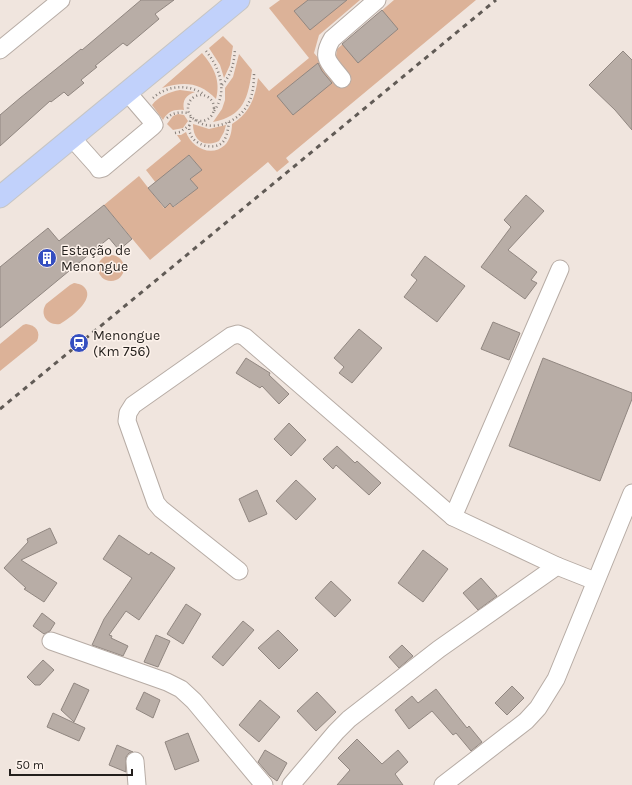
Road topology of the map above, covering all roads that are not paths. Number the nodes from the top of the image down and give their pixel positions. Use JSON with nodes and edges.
{"nodes":[{"id":1,"x":61,"y":0,"type":"edge"},
{"id":2,"x":239,"y":0,"type":"edge"},
{"id":3,"x":377,"y":0,"type":"edge"},
{"id":4,"x":0,"y":50,"type":"edge"},
{"id":5,"x":342,"y":79,"type":"dead end"},
{"id":6,"x":127,"y":92,"type":"junction"},
{"id":7,"x":72,"y":138,"type":"junction"},
{"id":8,"x":0,"y":197,"type":"edge"},
{"id":9,"x":560,"y":270,"type":"dead end"},
{"id":10,"x":632,"y":493,"type":"edge"},
{"id":11,"x":453,"y":518,"type":"junction"},
{"id":12,"x":557,"y":566,"type":"junction"},
{"id":13,"x":239,"y":571,"type":"dead end"},
{"id":14,"x":595,"y":581,"type":"junction"},
{"id":15,"x":51,"y":641,"type":"dead end"},
{"id":16,"x":135,"y":761,"type":"dead end"},
{"id":17,"x":137,"y":785,"type":"edge"},
{"id":18,"x":264,"y":785,"type":"edge"},
{"id":19,"x":290,"y":785,"type":"edge"},
{"id":20,"x":443,"y":785,"type":"edge"}],
"edges":[{"from":1,"to":4,"type":"street"},
{"from":2,"to":6,"type":"main road"},
{"from":3,"to":5,"type":"street"},
{"from":6,"to":7,"type":"main road"},
{"from":6,"to":7,"type":"street"},
{"from":7,"to":8,"type":"main road"},
{"from":9,"to":11,"type":"street"},
{"from":10,"to":14,"type":"street"},
{"from":11,"to":12,"type":"street"},
{"from":11,"to":13,"type":"street"},
{"from":12,"to":14,"type":"street"},
{"from":12,"to":19,"type":"street"},
{"from":14,"to":20,"type":"street"},
{"from":15,"to":18,"type":"street"},
{"from":16,"to":17,"type":"street"}]}
